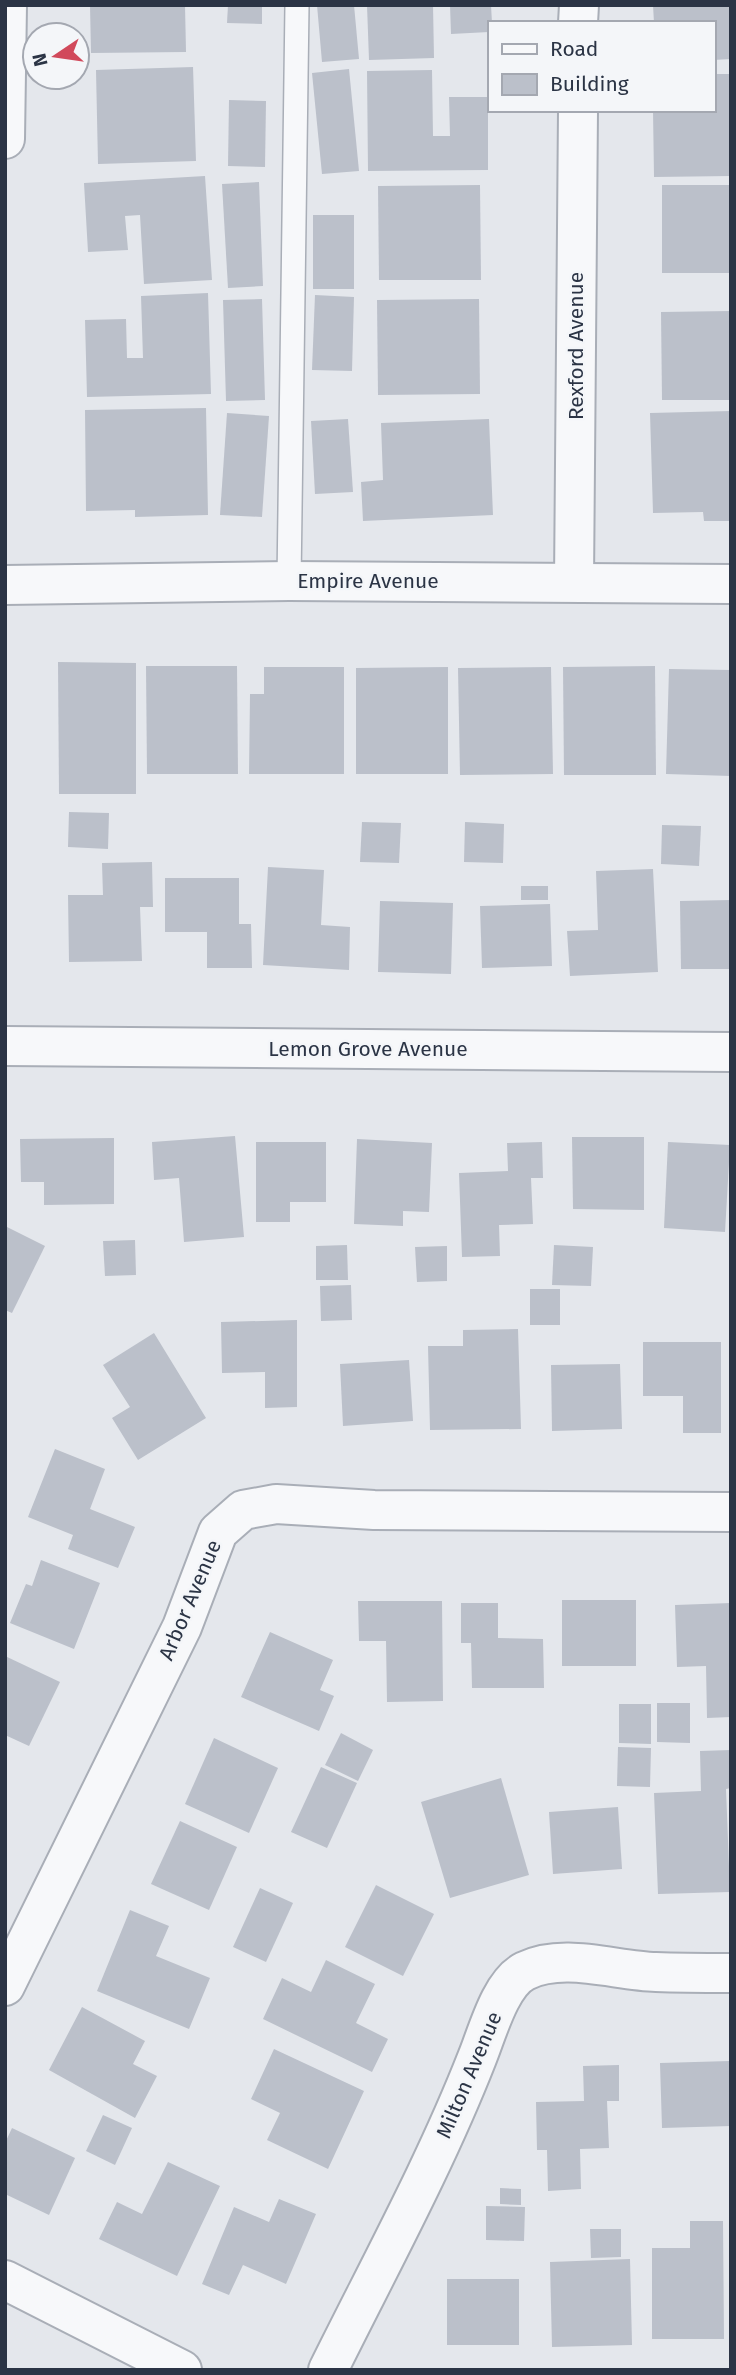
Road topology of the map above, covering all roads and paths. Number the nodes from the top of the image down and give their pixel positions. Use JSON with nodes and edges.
{"nodes":[{"id":1,"x":297,"y":5,"type":"edge"},
{"id":2,"x":6,"y":10,"type":"edge"},
{"id":3,"x":578,"y":112,"type":"edge"},
{"id":4,"x":5,"y":139,"type":"edge"},
{"id":5,"x":289,"y":581,"type":"junction"},
{"id":6,"x":574,"y":582,"type":"junction"},
{"id":7,"x":731,"y":584,"type":"edge"},
{"id":8,"x":5,"y":585,"type":"edge"},
{"id":9,"x":5,"y":1046,"type":"edge"},
{"id":10,"x":731,"y":1052,"type":"edge"},
{"id":11,"x":731,"y":1512,"type":"edge"},
{"id":12,"x":731,"y":1973,"type":"edge"},
{"id":13,"x":5,"y":1986,"type":"edge"},
{"id":14,"x":5,"y":2280,"type":"edge"},
{"id":15,"x":182,"y":2370,"type":"edge"},
{"id":16,"x":328,"y":2370,"type":"edge"}],
"edges":[{"from":1,"to":5,"type":"lane"},
{"from":2,"to":4,"type":"street"},
{"from":3,"to":6,"type":"street","name":"Rexford Avenue"},
{"from":5,"to":6,"type":"street","name":"Empire Avenue"},
{"from":5,"to":8,"type":"street","name":"Empire Avenue"},
{"from":6,"to":7,"type":"street","name":"Empire Avenue"},
{"from":9,"to":10,"type":"street","name":"Lemon Grove Avenue"},
{"from":11,"to":13,"type":"street","name":"Arbor Avenue"},
{"from":12,"to":16,"type":"street","name":"Milton Avenue"},
{"from":14,"to":15,"type":"street"}]}
